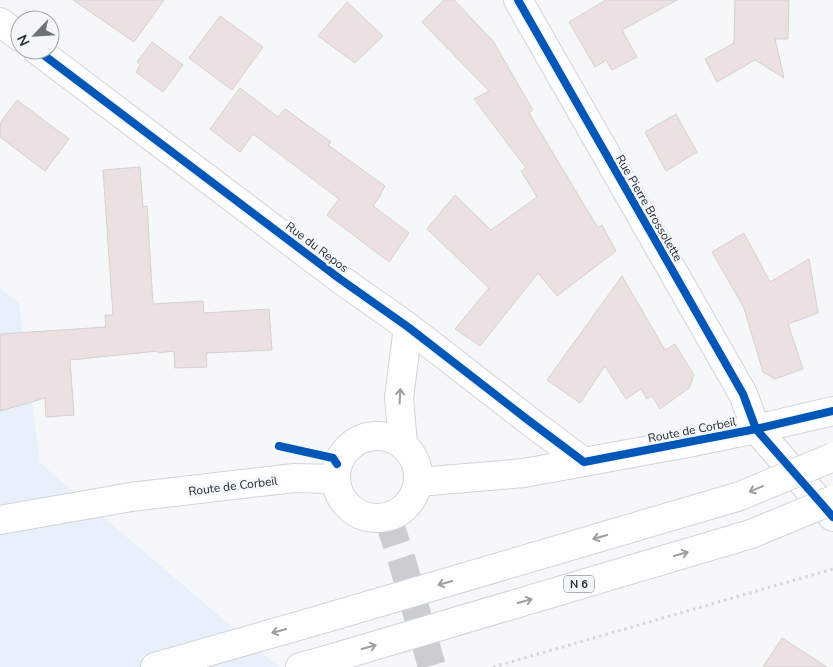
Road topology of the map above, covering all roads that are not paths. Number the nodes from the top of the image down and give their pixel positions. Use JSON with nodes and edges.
{"nodes":[{"id":1,"x":518,"y":0,"type":"edge"},
{"id":2,"x":0,"y":22,"type":"edge"},
{"id":3,"x":10,"y":30,"type":"edge"},
{"id":4,"x":50,"y":60,"type":"edge"},
{"id":5,"x":408,"y":327,"type":"junction"},
{"id":6,"x":833,"y":412,"type":"edge"},
{"id":7,"x":756,"y":429,"type":"junction"},
{"id":8,"x":403,"y":444,"type":"junction"},
{"id":9,"x":833,"y":457,"type":"edge"},
{"id":10,"x":584,"y":462,"type":"junction"},
{"id":11,"x":336,"y":478,"type":"junction"},
{"id":12,"x":419,"y":482,"type":"junction"},
{"id":13,"x":131,"y":498,"type":"junction"},
{"id":14,"x":833,"y":500,"type":"edge"},
{"id":15,"x":0,"y":501,"type":"edge"},
{"id":16,"x":833,"y":517,"type":"edge"},
{"id":17,"x":0,"y":520,"type":"edge"},
{"id":18,"x":311,"y":664,"type":"edge"},
{"id":19,"x":155,"y":667,"type":"edge"}],
"edges":[{"from":1,"to":7,"type":"main road","name":"Rue Pierre Brossolette"},
{"from":2,"to":3,"type":"main road"},
{"from":4,"to":5,"type":"main road","name":"Rue du Repos"},
{"from":8,"to":5,"type":"main road","one_way":true},
{"from":5,"to":10,"type":"main road","name":"Rue du Repos"},
{"from":6,"to":7,"type":"main road","name":"Route de Corbeil"},
{"from":7,"to":10,"type":"main road","name":"Route de Corbeil"},
{"from":7,"to":16,"type":"main road"},
{"from":8,"to":11,"type":"main road"},
{"from":8,"to":12,"type":"main road"},
{"from":9,"to":19,"type":"main road","one_way":true,"bridge":true},
{"from":10,"to":12,"type":"main road","name":"Route de Corbeil"},
{"from":11,"to":12,"type":"main road"},
{"from":11,"to":13,"type":"main road","name":"Route de Corbeil"},
{"from":13,"to":15,"type":"main road","name":"Route de Corbeil"},
{"from":13,"to":17,"type":"main road","name":"Route de Corbeil"},
{"from":18,"to":14,"type":"main road","number":"N 6","one_way":true,"bridge":true}]}
